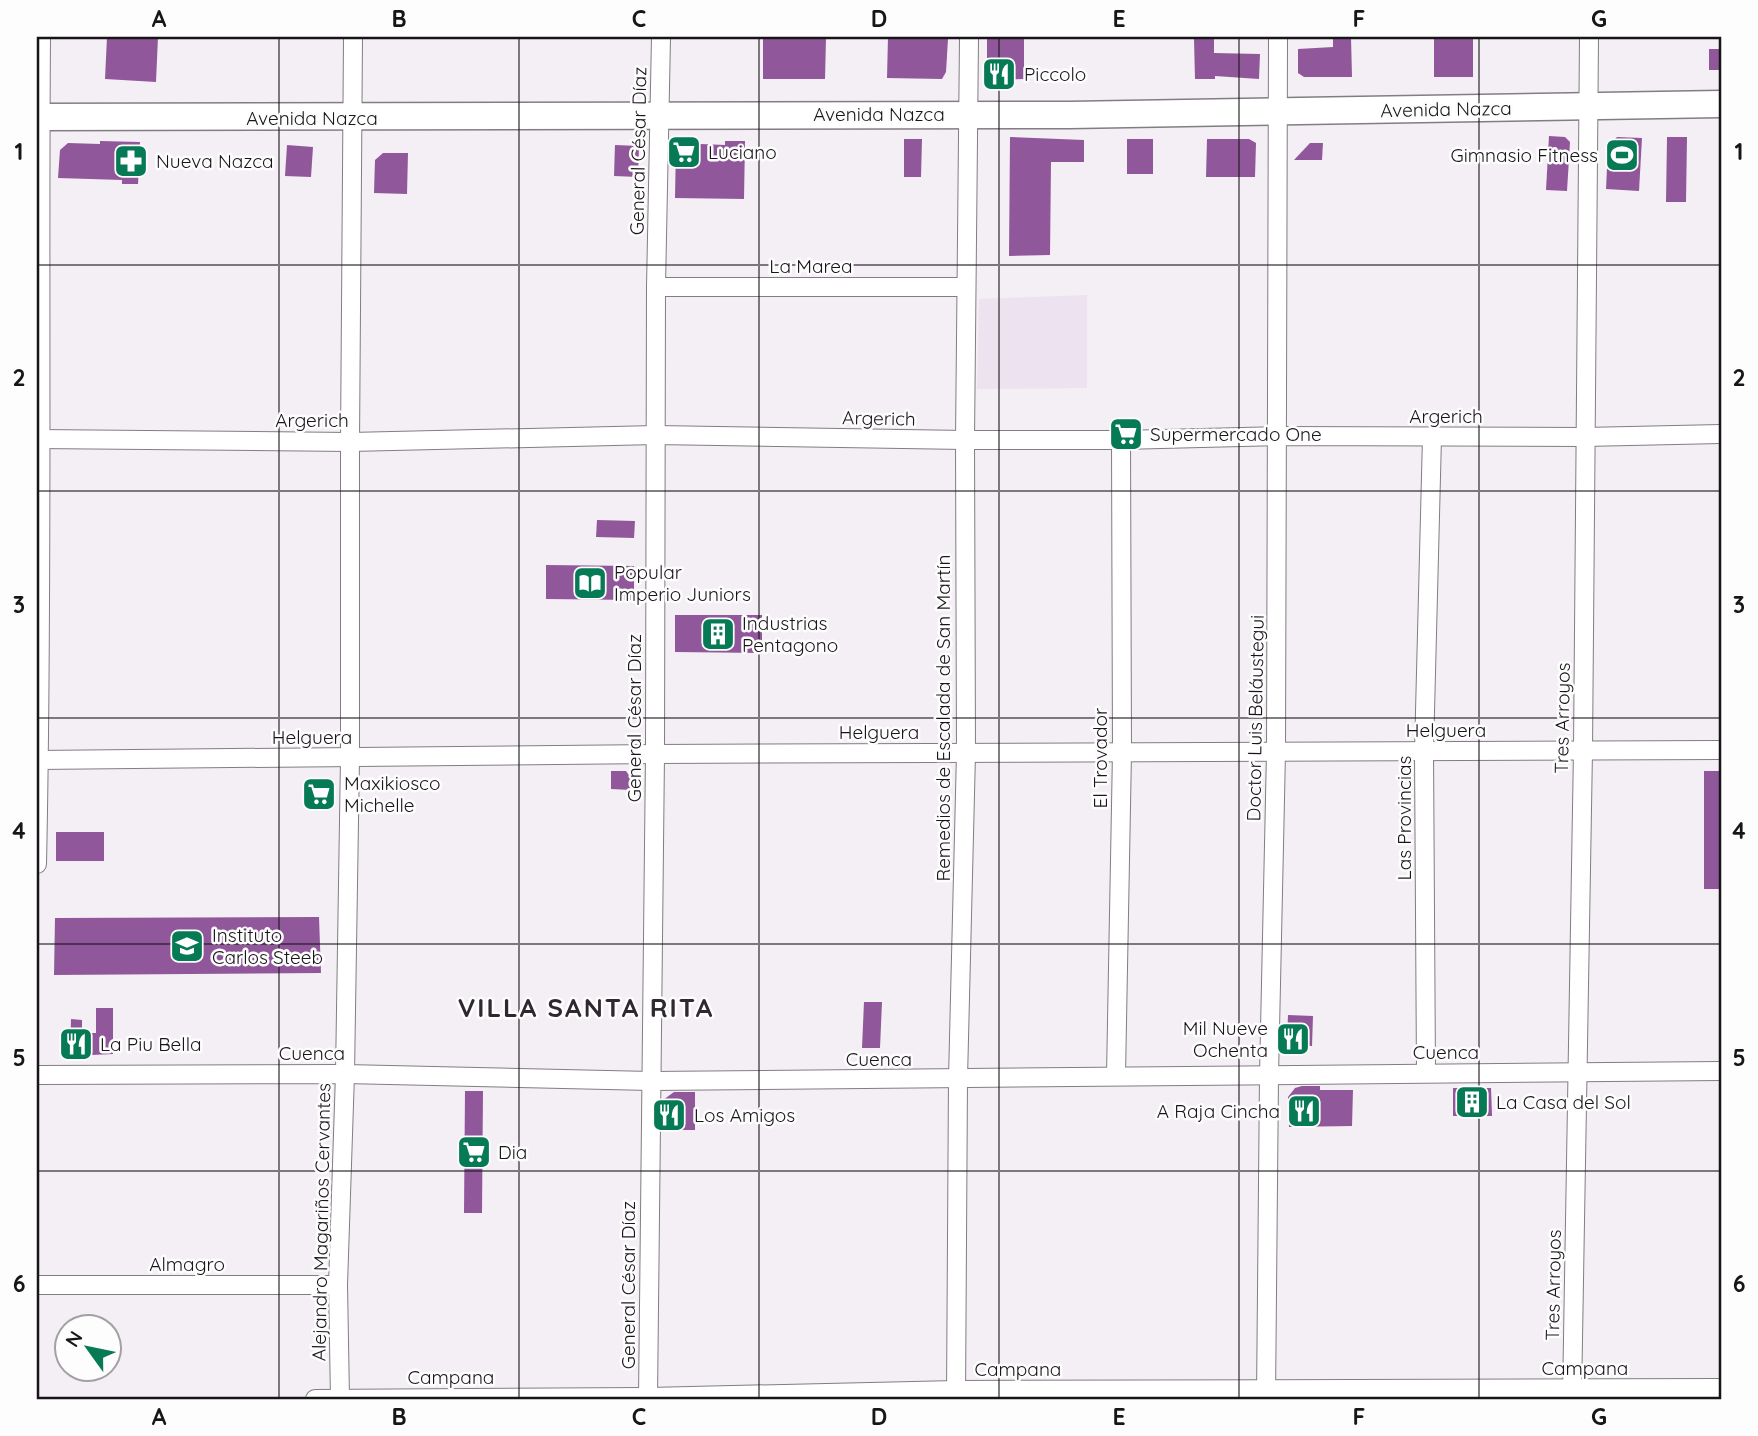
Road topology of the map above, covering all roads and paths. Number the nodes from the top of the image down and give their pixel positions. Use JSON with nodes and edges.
{"nodes":[{"id":1,"x":41,"y":37,"type":"edge"},
{"id":2,"x":353,"y":37,"type":"edge"},
{"id":3,"x":661,"y":37,"type":"edge"},
{"id":4,"x":969,"y":37,"type":"edge"},
{"id":5,"x":1278,"y":37,"type":"edge"},
{"id":6,"x":1589,"y":37,"type":"edge"},
{"id":7,"x":1721,"y":104,"type":"edge"},
{"id":8,"x":1589,"y":106,"type":"junction"},
{"id":9,"x":1278,"y":110,"type":"junction"},
{"id":10,"x":660,"y":114,"type":"junction"},
{"id":11,"x":968,"y":114,"type":"junction"},
{"id":12,"x":38,"y":117,"type":"edge"},
{"id":13,"x":352,"y":118,"type":"junction"},
{"id":14,"x":656,"y":287,"type":"junction"},
{"id":15,"x":965,"y":287,"type":"junction"},
{"id":16,"x":1721,"y":434,"type":"edge"},
{"id":17,"x":656,"y":435,"type":"junction"},
{"id":18,"x":1278,"y":436,"type":"junction"},
{"id":19,"x":1432,"y":437,"type":"junction"},
{"id":20,"x":1584,"y":438,"type":"junction"},
{"id":21,"x":39,"y":439,"type":"edge"},
{"id":22,"x":965,"y":440,"type":"junction"},
{"id":23,"x":1121,"y":440,"type":"junction"},
{"id":24,"x":349,"y":442,"type":"junction"},
{"id":25,"x":1583,"y":750,"type":"junction"},
{"id":26,"x":1721,"y":750,"type":"edge"},
{"id":27,"x":1424,"y":751,"type":"junction"},
{"id":28,"x":1122,"y":752,"type":"junction"},
{"id":29,"x":1276,"y":752,"type":"junction"},
{"id":30,"x":966,"y":753,"type":"junction"},
{"id":31,"x":655,"y":754,"type":"junction"},
{"id":32,"x":350,"y":758,"type":"junction"},
{"id":33,"x":38,"y":760,"type":"edge"},
{"id":34,"x":37,"y":864,"type":"edge"},
{"id":35,"x":1721,"y":1071,"type":"edge"},
{"id":36,"x":1426,"y":1073,"type":"junction"},
{"id":37,"x":345,"y":1074,"type":"junction"},
{"id":38,"x":1576,"y":1074,"type":"junction"},
{"id":39,"x":37,"y":1075,"type":"edge"},
{"id":40,"x":1116,"y":1076,"type":"junction"},
{"id":41,"x":1269,"y":1076,"type":"junction"},
{"id":42,"x":958,"y":1079,"type":"junction"},
{"id":43,"x":651,"y":1081,"type":"junction"},
{"id":44,"x":37,"y":1285,"type":"edge"},
{"id":45,"x":338,"y":1285,"type":"junction"},
{"id":46,"x":1721,"y":1388,"type":"edge"},
{"id":47,"x":1572,"y":1394,"type":"edge"},
{"id":48,"x":956,"y":1395,"type":"edge"},
{"id":49,"x":1266,"y":1395,"type":"edge"},
{"id":50,"x":810,"y":1396,"type":"edge"},
{"id":51,"x":648,"y":1398,"type":"edge"},
{"id":52,"x":315,"y":1399,"type":"edge"},
{"id":53,"x":340,"y":1399,"type":"edge"},
{"id":54,"x":493,"y":1399,"type":"edge"}],
"edges":[{"from":1,"to":12,"type":"street"},
{"from":2,"to":13,"type":"street","name":"Alejandro Magariños Cervantes"},
{"from":3,"to":10,"type":"street","name":"General César Díaz"},
{"from":4,"to":11,"type":"street","name":"Remedios de Escalada de San Martín"},
{"from":5,"to":9,"type":"street","name":"Doctor Luis Beláustegui"},
{"from":6,"to":8,"type":"street","name":"Tres Arroyos"},
{"from":7,"to":8,"type":"main road","name":"Avenida Nazca"},
{"from":8,"to":9,"type":"main road","name":"Avenida Nazca"},
{"from":8,"to":20,"type":"street","name":"Tres Arroyos"},
{"from":9,"to":11,"type":"main road","name":"Avenida Nazca"},
{"from":9,"to":18,"type":"street","name":"Doctor Luis Beláustegui"},
{"from":10,"to":11,"type":"main road","name":"Avenida Nazca"},
{"from":10,"to":13,"type":"main road","name":"Avenida Nazca"},
{"from":10,"to":14,"type":"street","name":"General César Díaz"},
{"from":11,"to":15,"type":"street","name":"Remedios de Escalada de San Martín"},
{"from":12,"to":13,"type":"main road","name":"Avenida Nazca"},
{"from":12,"to":21,"type":"street"},
{"from":13,"to":24,"type":"street","name":"Alejandro Magariños Cervantes"},
{"from":14,"to":15,"type":"street","name":"La Marea"},
{"from":14,"to":17,"type":"street","name":"General César Díaz"},
{"from":15,"to":22,"type":"street","name":"Remedios de Escalada de San Martín"},
{"from":16,"to":20,"type":"street","name":"Argerich"},
{"from":17,"to":22,"type":"street","name":"Argerich"},
{"from":17,"to":24,"type":"street","name":"Argerich"},
{"from":17,"to":31,"type":"street","name":"General César Díaz"},
{"from":18,"to":19,"type":"street","name":"Argerich"},
{"from":18,"to":23,"type":"street","name":"Argerich"},
{"from":18,"to":29,"type":"street","name":"Doctor Luis Beláustegui"},
{"from":19,"to":20,"type":"street","name":"Argerich"},
{"from":19,"to":27,"type":"street","name":"Las Provincias"},
{"from":20,"to":25,"type":"street","name":"Tres Arroyos"},
{"from":21,"to":24,"type":"street","name":"Argerich"},
{"from":21,"to":33,"type":"street"},
{"from":22,"to":23,"type":"street","name":"Argerich"},
{"from":22,"to":30,"type":"street","name":"Remedios de Escalada de San Martín"},
{"from":23,"to":28,"type":"street","name":"El Trovador"},
{"from":24,"to":32,"type":"street","name":"Alejandro Magariños Cervantes"},
{"from":25,"to":26,"type":"street","name":"Helguera"},
{"from":25,"to":27,"type":"street","name":"Helguera"},
{"from":25,"to":38,"type":"street","name":"Tres Arroyos"},
{"from":27,"to":29,"type":"street","name":"Helguera"},
{"from":27,"to":36,"type":"street","name":"Las Provincias"},
{"from":28,"to":29,"type":"street","name":"Helguera"},
{"from":28,"to":30,"type":"street","name":"Helguera"},
{"from":28,"to":40,"type":"street","name":"El Trovador"},
{"from":29,"to":41,"type":"street","name":"Doctor Luis Beláustegui"},
{"from":30,"to":31,"type":"street","name":"Helguera"},
{"from":30,"to":42,"type":"street","name":"Remedios de Escalada de San Martín"},
{"from":31,"to":32,"type":"street","name":"Helguera"},
{"from":31,"to":43,"type":"street","name":"General César Díaz"},
{"from":32,"to":33,"type":"street","name":"Helguera"},
{"from":32,"to":37,"type":"street","name":"Alejandro Magariños Cervantes"},
{"from":33,"to":34,"type":"street"},
{"from":35,"to":38,"type":"street","name":"Cuenca"},
{"from":36,"to":38,"type":"street","name":"Cuenca"},
{"from":36,"to":41,"type":"street","name":"Cuenca"},
{"from":37,"to":39,"type":"street","name":"Cuenca"},
{"from":37,"to":43,"type":"street","name":"Cuenca"},
{"from":37,"to":45,"type":"street","name":"Alejandro Magariños Cervantes"},
{"from":38,"to":47,"type":"street","name":"Tres Arroyos"},
{"from":40,"to":41,"type":"street","name":"Cuenca"},
{"from":40,"to":42,"type":"street","name":"Cuenca"},
{"from":41,"to":49,"type":"street","name":"Doctor Luis Beláustegui"},
{"from":42,"to":43,"type":"street","name":"Cuenca"},
{"from":42,"to":48,"type":"street","name":"Remedios de Escalada de San Martín"},
{"from":43,"to":51,"type":"street","name":"General César Díaz"},
{"from":44,"to":45,"type":"street","name":"Almagro"},
{"from":45,"to":53,"type":"street","name":"Alejandro Magariños Cervantes"},
{"from":46,"to":47,"type":"street","name":"Campana"},
{"from":47,"to":49,"type":"street","name":"Campana"},
{"from":48,"to":49,"type":"street","name":"Campana"},
{"from":48,"to":50,"type":"street","name":"Campana"},
{"from":50,"to":51,"type":"street","name":"Campana"},
{"from":51,"to":54,"type":"street","name":"Campana"},
{"from":52,"to":53,"type":"street","name":"Campana"},
{"from":53,"to":54,"type":"street","name":"Campana"}]}
